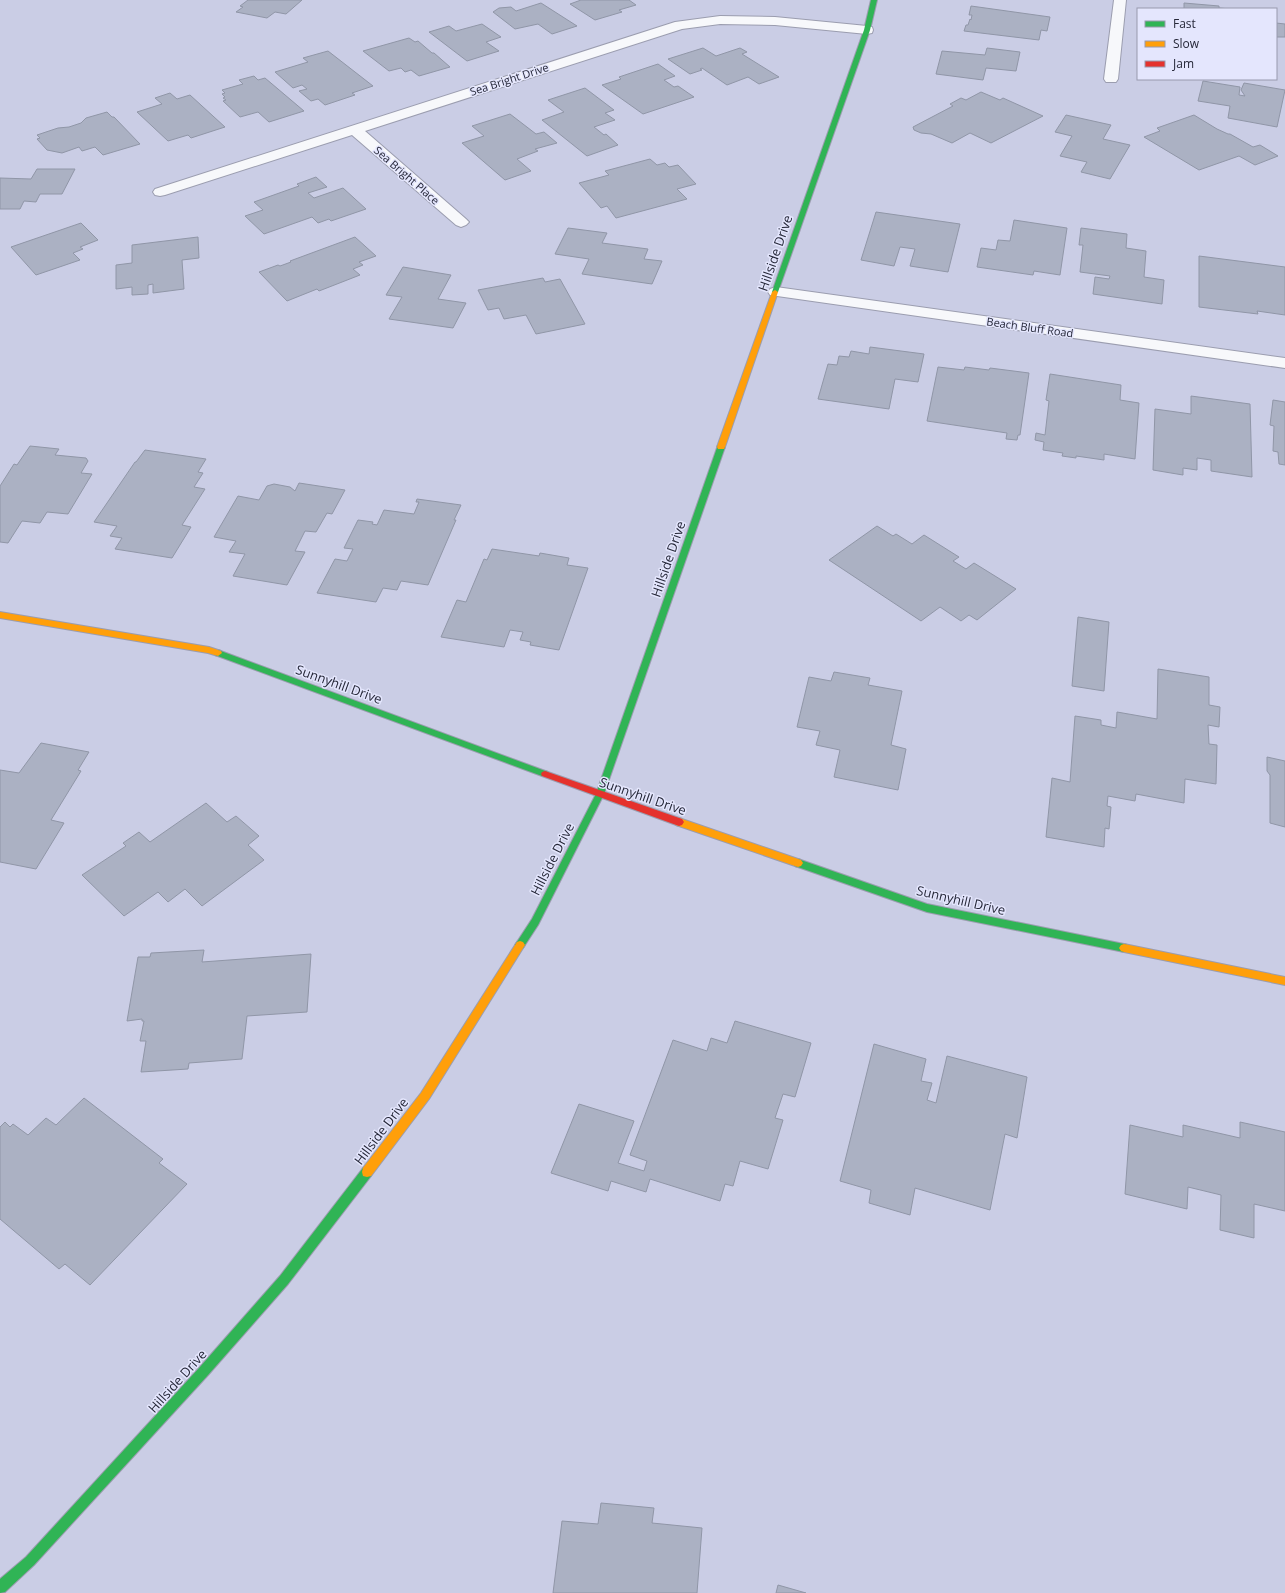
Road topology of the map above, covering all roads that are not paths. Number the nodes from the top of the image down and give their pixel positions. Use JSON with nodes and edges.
{"nodes":[{"id":1,"x":874,"y":0,"type":"edge"},
{"id":2,"x":1120,"y":0,"type":"edge"},
{"id":3,"x":867,"y":30,"type":"junction"},
{"id":4,"x":1111,"y":79,"type":"dead end"},
{"id":5,"x":354,"y":129,"type":"junction"},
{"id":6,"x":160,"y":192,"type":"dead end"},
{"id":7,"x":461,"y":222,"type":"dead end"},
{"id":8,"x":776,"y":292,"type":"junction"},
{"id":9,"x":1285,"y":363,"type":"edge"},
{"id":10,"x":0,"y":615,"type":"edge"},
{"id":11,"x":600,"y":794,"type":"junction"},
{"id":12,"x":1285,"y":981,"type":"edge"},
{"id":13,"x":0,"y":1587,"type":"edge"}],
"edges":[{"from":1,"to":3,"type":"street","name":"Hillside Drive"},
{"from":2,"to":4,"type":"street"},
{"from":3,"to":5,"type":"street","name":"Sea Bright Drive"},
{"from":3,"to":8,"type":"street","name":"Hillside Drive"},
{"from":5,"to":6,"type":"street","name":"Sea Bright Drive"},
{"from":5,"to":7,"type":"street","name":"Sea Bright Place"},
{"from":8,"to":9,"type":"street","name":"Beach Bluff Road"},
{"from":8,"to":11,"type":"street","name":"Hillside Drive"},
{"from":10,"to":11,"type":"street","name":"Sunnyhill Drive"},
{"from":11,"to":12,"type":"street","name":"Sunnyhill Drive"},
{"from":11,"to":13,"type":"street","name":"Hillside Drive"}]}
